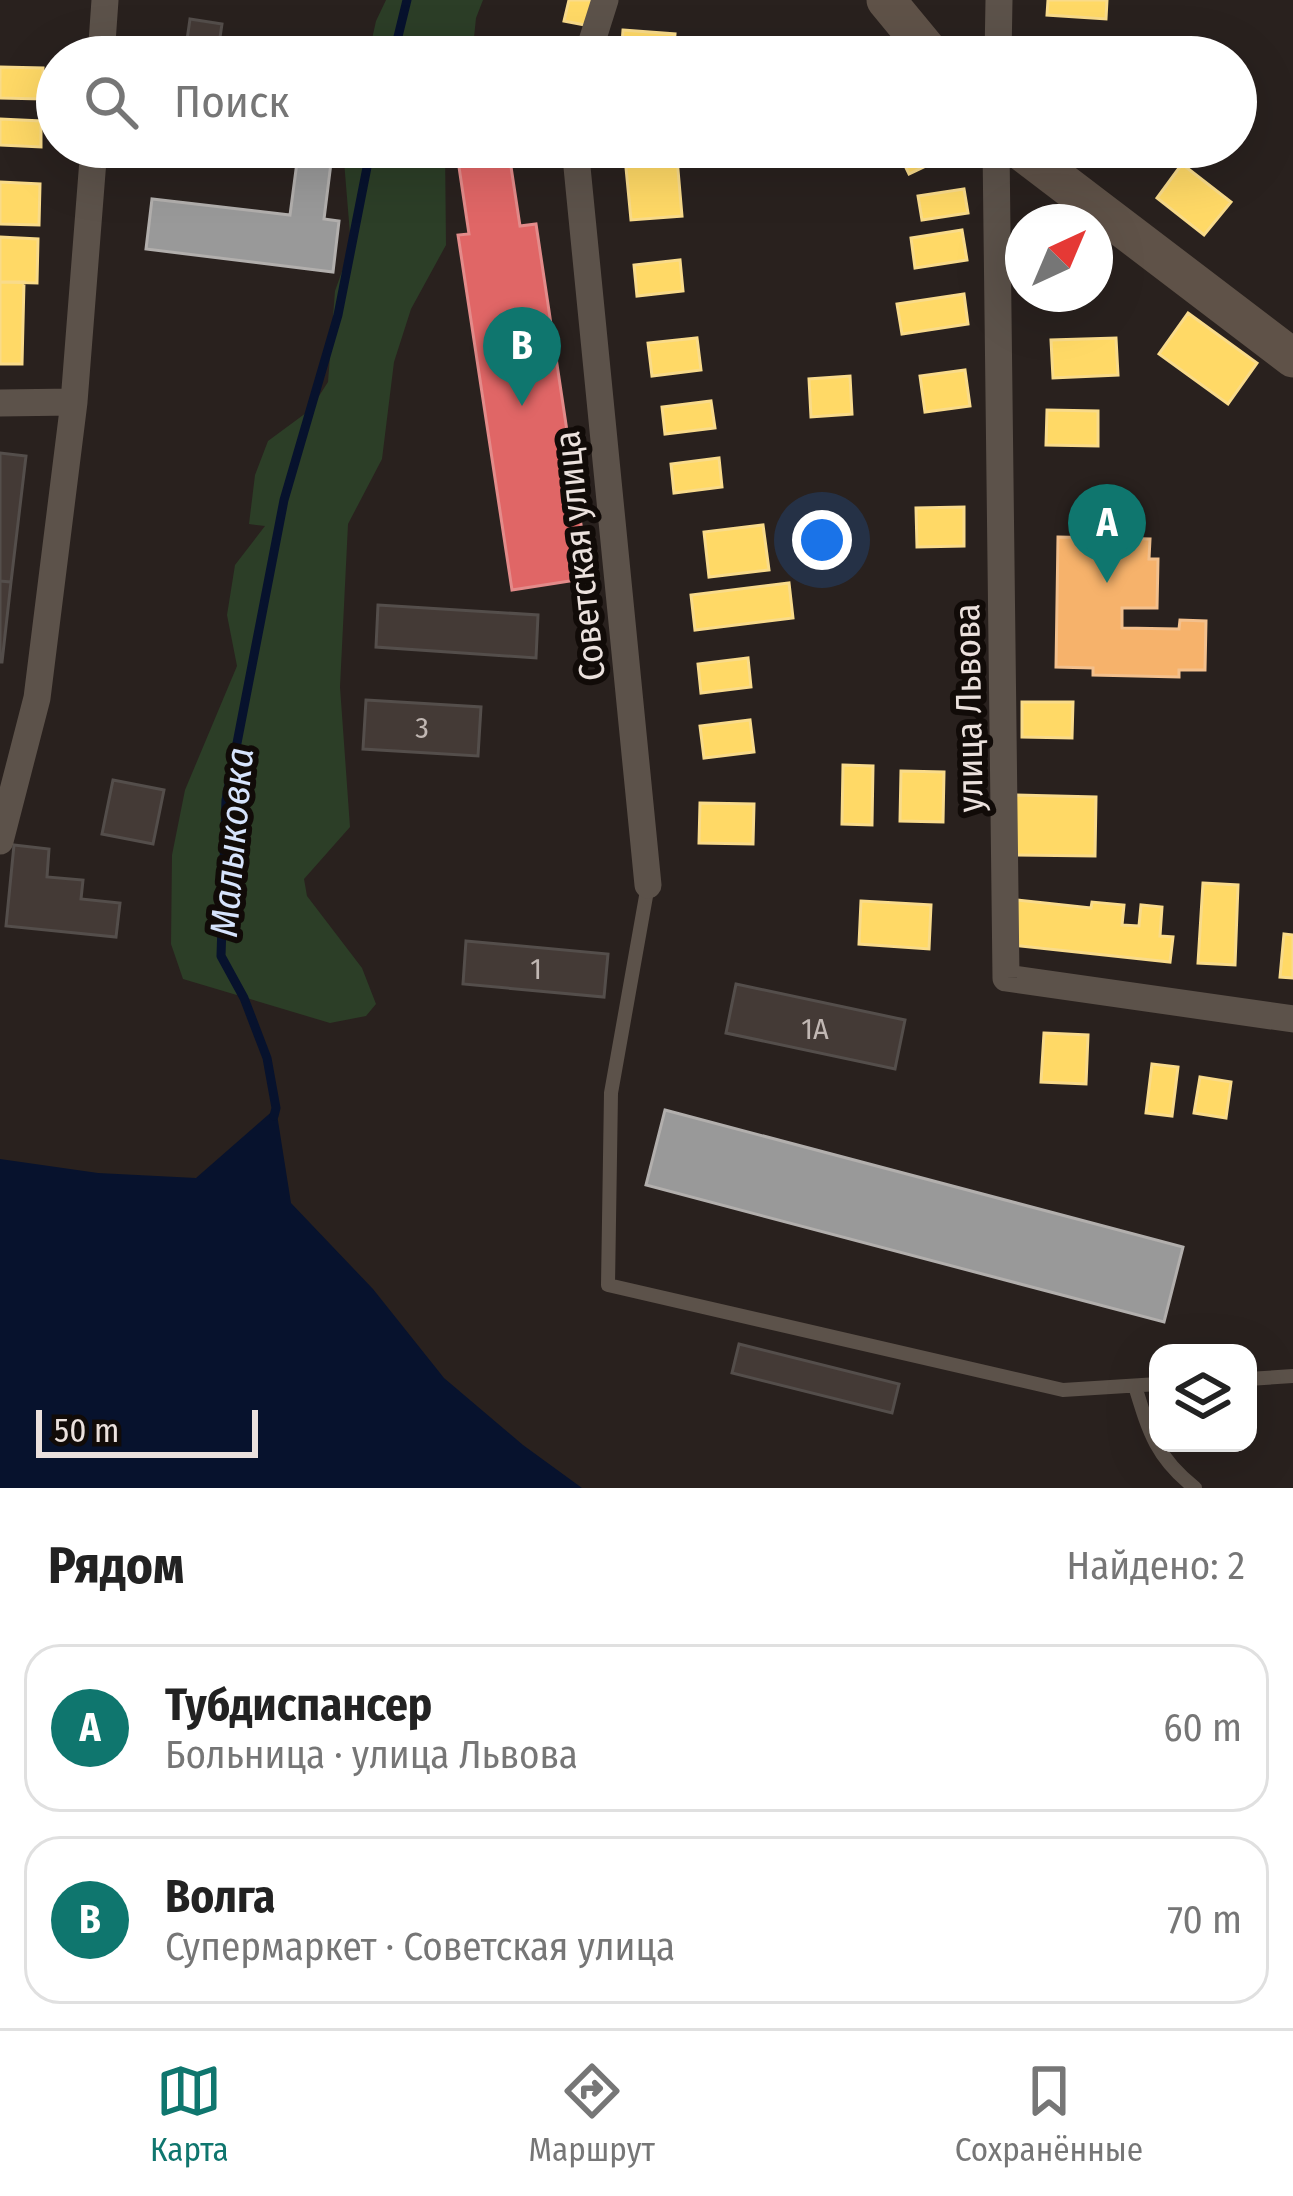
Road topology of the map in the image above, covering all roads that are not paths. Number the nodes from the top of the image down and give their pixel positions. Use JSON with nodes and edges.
{"nodes":[{"id":1,"x":105,"y":0,"type":"edge"},
{"id":2,"x":605,"y":0,"type":"edge"},
{"id":3,"x":886,"y":0,"type":"edge"},
{"id":4,"x":999,"y":0,"type":"edge"},
{"id":5,"x":102,"y":36,"type":"edge"},
{"id":6,"x":594,"y":36,"type":"edge"},
{"id":7,"x":916,"y":36,"type":"edge"},
{"id":8,"x":998,"y":36,"type":"edge"},
{"id":9,"x":92,"y":168,"type":"edge"},
{"id":10,"x":577,"y":168,"type":"edge"},
{"id":11,"x":996,"y":168,"type":"edge"},
{"id":12,"x":1044,"y":168,"type":"edge"},
{"id":13,"x":1293,"y":358,"type":"edge"},
{"id":14,"x":74,"y":402,"type":"junction"},
{"id":15,"x":0,"y":403,"type":"edge"},
{"id":16,"x":0,"y":841,"type":"edge"},
{"id":17,"x":648,"y":885,"type":"joint"},
{"id":18,"x":1293,"y":1019,"type":"edge"},
{"id":19,"x":1293,"y":1376,"type":"edge"},
{"id":20,"x":1257,"y":1378,"type":"edge"},
{"id":21,"x":1149,"y":1385,"type":"edge"},
{"id":22,"x":1135,"y":1386,"type":"junction"},
{"id":23,"x":1196,"y":1488,"type":"edge"}],
"edges":[{"from":1,"to":5,"type":"street"},
{"from":2,"to":6,"type":"street"},
{"from":3,"to":7,"type":"street"},
{"from":4,"to":8,"type":"street"},
{"from":9,"to":14,"type":"street"},
{"from":10,"to":17,"type":"street","name":"Советская улица"},
{"from":11,"to":18,"type":"street","name":"улица Львова"},
{"from":12,"to":13,"type":"street"},
{"from":14,"to":15,"type":"street"},
{"from":14,"to":16,"type":"street"},
{"from":17,"to":22,"type":"lane"},
{"from":19,"to":20,"type":"lane"},
{"from":21,"to":22,"type":"lane"},
{"from":22,"to":23,"type":"lane"}]}
